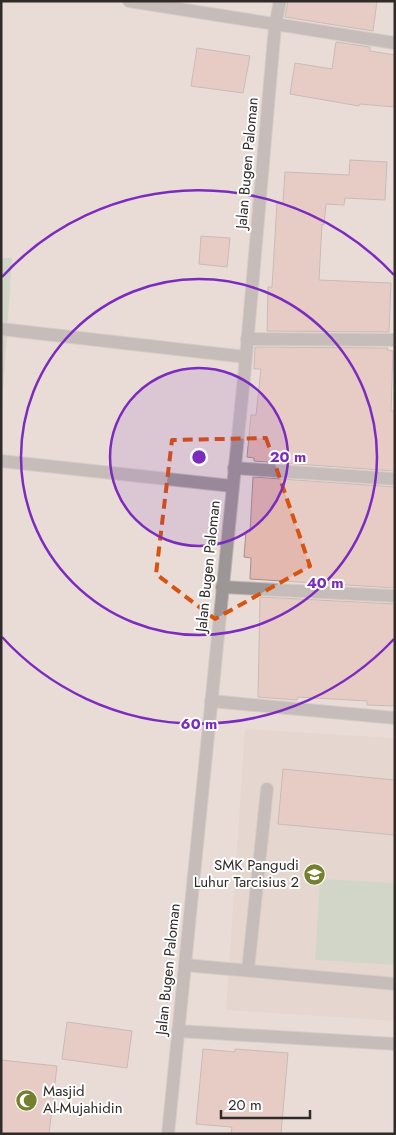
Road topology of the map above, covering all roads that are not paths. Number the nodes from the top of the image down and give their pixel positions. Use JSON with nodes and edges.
{"nodes":[{"id":1,"x":129,"y":1,"type":"edge"},
{"id":2,"x":280,"y":1,"type":"edge"},
{"id":3,"x":275,"y":26,"type":"junction"},
{"id":4,"x":395,"y":43,"type":"edge"},
{"id":5,"x":1,"y":329,"type":"edge"},
{"id":6,"x":247,"y":339,"type":"junction"},
{"id":7,"x":395,"y":340,"type":"edge"},
{"id":8,"x":246,"y":357,"type":"junction"},
{"id":9,"x":1,"y":461,"type":"edge"},
{"id":10,"x":234,"y":468,"type":"junction"},
{"id":11,"x":395,"y":479,"type":"edge"},
{"id":12,"x":232,"y":486,"type":"junction"},
{"id":13,"x":222,"y":587,"type":"junction"},
{"id":14,"x":395,"y":596,"type":"edge"},
{"id":15,"x":211,"y":701,"type":"junction"},
{"id":16,"x":395,"y":718,"type":"edge"},
{"id":17,"x":267,"y":789,"type":"dead end"},
{"id":18,"x":184,"y":965,"type":"junction"},
{"id":19,"x":248,"y":970,"type":"junction"},
{"id":20,"x":395,"y":984,"type":"edge"},
{"id":21,"x":178,"y":1031,"type":"junction"},
{"id":22,"x":395,"y":1044,"type":"edge"},
{"id":23,"x":168,"y":1134,"type":"edge"}],
"edges":[{"from":1,"to":3,"type":"street"},
{"from":2,"to":3,"type":"street","name":"Jalan Bugen Paloman"},
{"from":3,"to":4,"type":"street"},
{"from":3,"to":6,"type":"street","name":"Jalan Bugen Paloman"},
{"from":5,"to":8,"type":"street"},
{"from":6,"to":7,"type":"street"},
{"from":6,"to":8,"type":"street","name":"Jalan Bugen Paloman"},
{"from":8,"to":10,"type":"street","name":"Jalan Bugen Paloman"},
{"from":9,"to":12,"type":"street"},
{"from":10,"to":11,"type":"street"},
{"from":10,"to":12,"type":"street","name":"Jalan Bugen Paloman"},
{"from":12,"to":13,"type":"street","name":"Jalan Bugen Paloman"},
{"from":13,"to":14,"type":"street"},
{"from":13,"to":15,"type":"street","name":"Jalan Bugen Paloman"},
{"from":15,"to":16,"type":"street"},
{"from":15,"to":18,"type":"street","name":"Jalan Bugen Paloman"},
{"from":17,"to":19,"type":"street"},
{"from":18,"to":19,"type":"street"},
{"from":18,"to":21,"type":"street","name":"Jalan Bugen Paloman"},
{"from":19,"to":20,"type":"street"},
{"from":21,"to":22,"type":"street"},
{"from":21,"to":23,"type":"street","name":"Jalan Bugen Paloman"}]}
